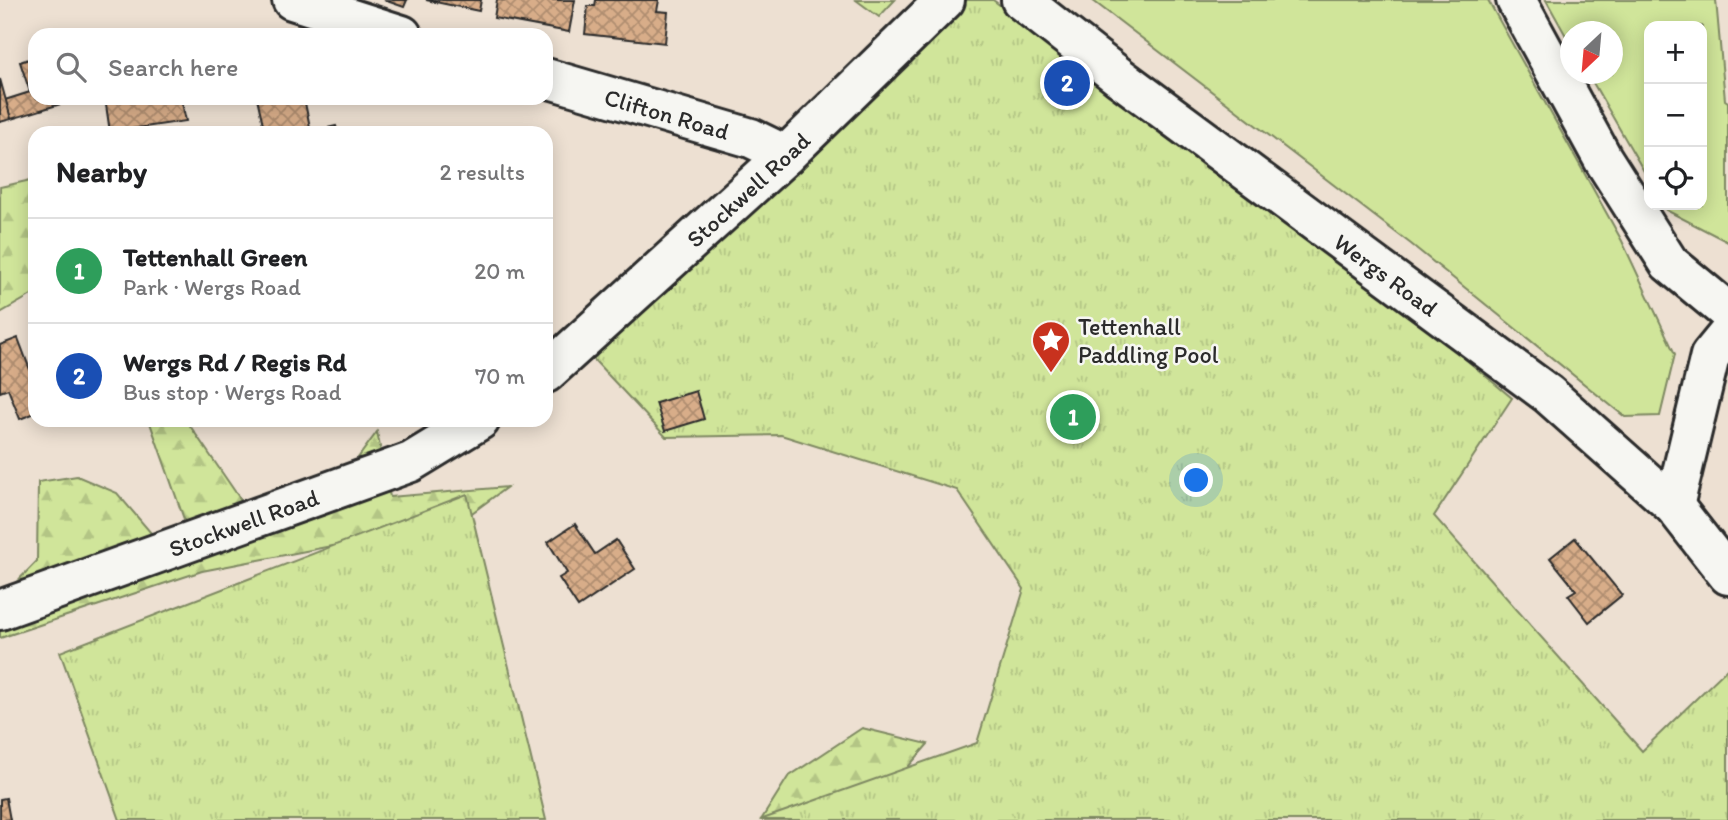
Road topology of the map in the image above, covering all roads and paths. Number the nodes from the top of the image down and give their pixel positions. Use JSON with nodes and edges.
{"nodes":[{"id":1,"x":292,"y":0,"type":"edge"},
{"id":2,"x":945,"y":0,"type":"edge"},
{"id":3,"x":1021,"y":0,"type":"edge"},
{"id":4,"x":1516,"y":0,"type":"edge"},
{"id":5,"x":380,"y":28,"type":"edge"},
{"id":6,"x":553,"y":80,"type":"edge"},
{"id":7,"x":786,"y":155,"type":"junction"},
{"id":8,"x":1728,"y":312,"type":"edge"},
{"id":9,"x":1728,"y":334,"type":"edge"},
{"id":10,"x":553,"y":367,"type":"edge"},
{"id":11,"x":468,"y":427,"type":"edge"},
{"id":12,"x":1675,"y":506,"type":"junction"},
{"id":13,"x":1728,"y":575,"type":"edge"},
{"id":14,"x":0,"y":610,"type":"edge"}],
"edges":[{"from":1,"to":5,"type":"main road"},
{"from":2,"to":7,"type":"main road","name":"Stockwell Road"},
{"from":3,"to":12,"type":"main road","name":"Wergs Road"},
{"from":4,"to":8,"type":"main road"},
{"from":6,"to":7,"type":"main road","name":"Clifton Road"},
{"from":7,"to":10,"type":"main road","name":"Stockwell Road"},
{"from":9,"to":12,"type":"main road"},
{"from":11,"to":14,"type":"main road","name":"Stockwell Road"},
{"from":12,"to":13,"type":"main road","name":"Wergs Road"}]}
